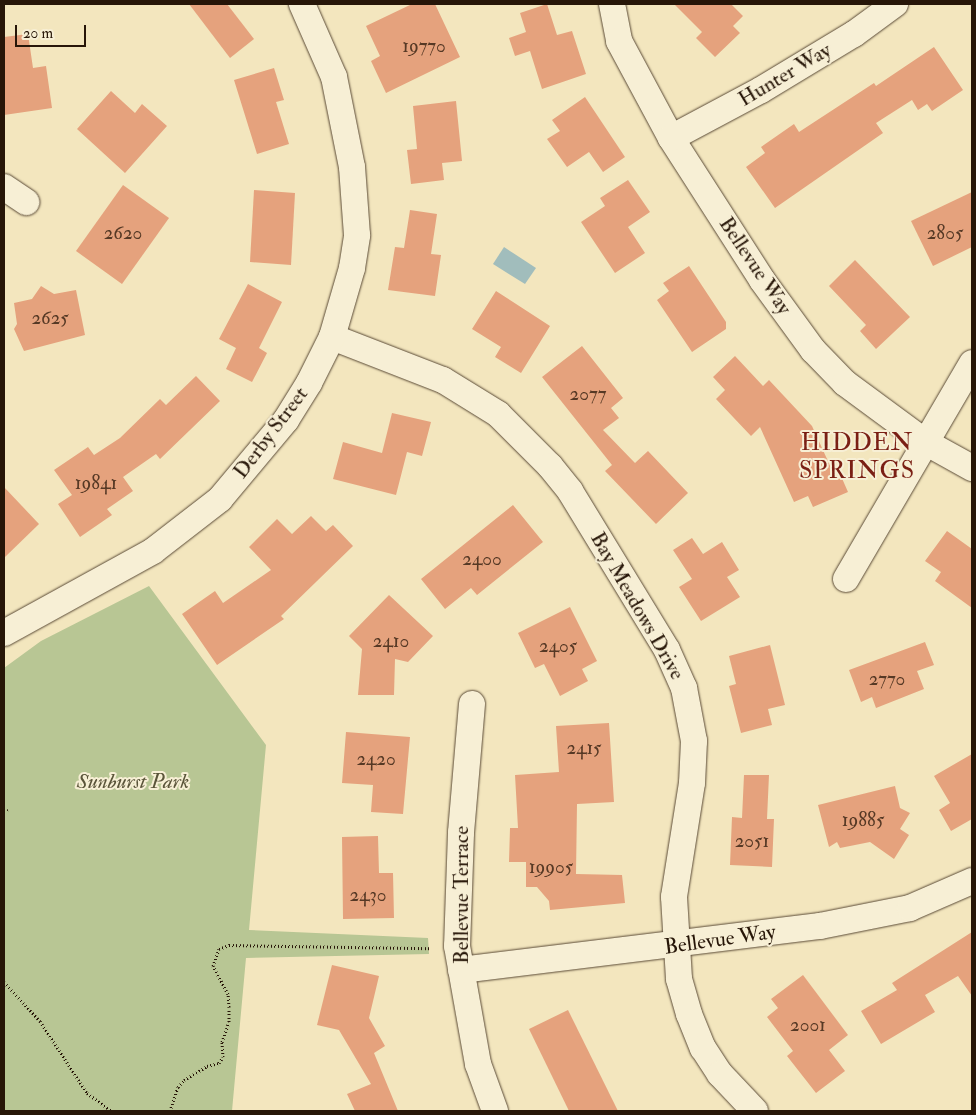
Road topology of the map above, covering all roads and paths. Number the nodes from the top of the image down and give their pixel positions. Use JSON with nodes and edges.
{"nodes":[{"id":1,"x":302,"y":4,"type":"edge"},
{"id":2,"x":612,"y":4,"type":"edge"},
{"id":3,"x":894,"y":4,"type":"edge"},
{"id":4,"x":671,"y":138,"type":"junction"},
{"id":5,"x":4,"y":187,"type":"edge"},
{"id":6,"x":26,"y":202,"type":"dead end"},
{"id":7,"x":332,"y":337,"type":"junction"},
{"id":8,"x":972,"y":363,"type":"edge"},
{"id":9,"x":925,"y":442,"type":"junction"},
{"id":10,"x":972,"y":468,"type":"edge"},
{"id":11,"x":846,"y":579,"type":"dead end"},
{"id":12,"x":4,"y":633,"type":"edge"},
{"id":13,"x":472,"y":704,"type":"dead end"},
{"id":14,"x":972,"y":881,"type":"edge"},
{"id":15,"x":676,"y":946,"type":"junction"},
{"id":16,"x":431,"y":948,"type":"dead end"},
{"id":17,"x":461,"y":970,"type":"junction"},
{"id":18,"x":4,"y":982,"type":"edge"},
{"id":19,"x":112,"y":1111,"type":"edge"},
{"id":20,"x":170,"y":1111,"type":"edge"},
{"id":21,"x":495,"y":1111,"type":"edge"},
{"id":22,"x":755,"y":1111,"type":"edge"}],
"edges":[{"from":1,"to":7,"type":"street","name":"Derby Street"},
{"from":2,"to":4,"type":"street","name":"Bellevue Way"},
{"from":3,"to":4,"type":"street","name":"Hunter Way"},
{"from":4,"to":9,"type":"street","name":"Bellevue Way"},
{"from":5,"to":6,"type":"street"},
{"from":7,"to":12,"type":"street","name":"Derby Street"},
{"from":7,"to":15,"type":"street","name":"Bay Meadows Drive"},
{"from":8,"to":9,"type":"street"},
{"from":9,"to":10,"type":"street","name":"Bellevue Way"},
{"from":9,"to":11,"type":"street"},
{"from":13,"to":17,"type":"street","name":"Bellevue Terrace"},
{"from":14,"to":15,"type":"street","name":"Bellevue Way"},
{"from":15,"to":17,"type":"street","name":"Bellevue Way"},
{"from":15,"to":22,"type":"street","name":"Bay Meadows Drive"},
{"from":16,"to":20,"type":"path"},
{"from":17,"to":21,"type":"street","name":"Bellevue Terrace"},
{"from":18,"to":19,"type":"path"}]}
